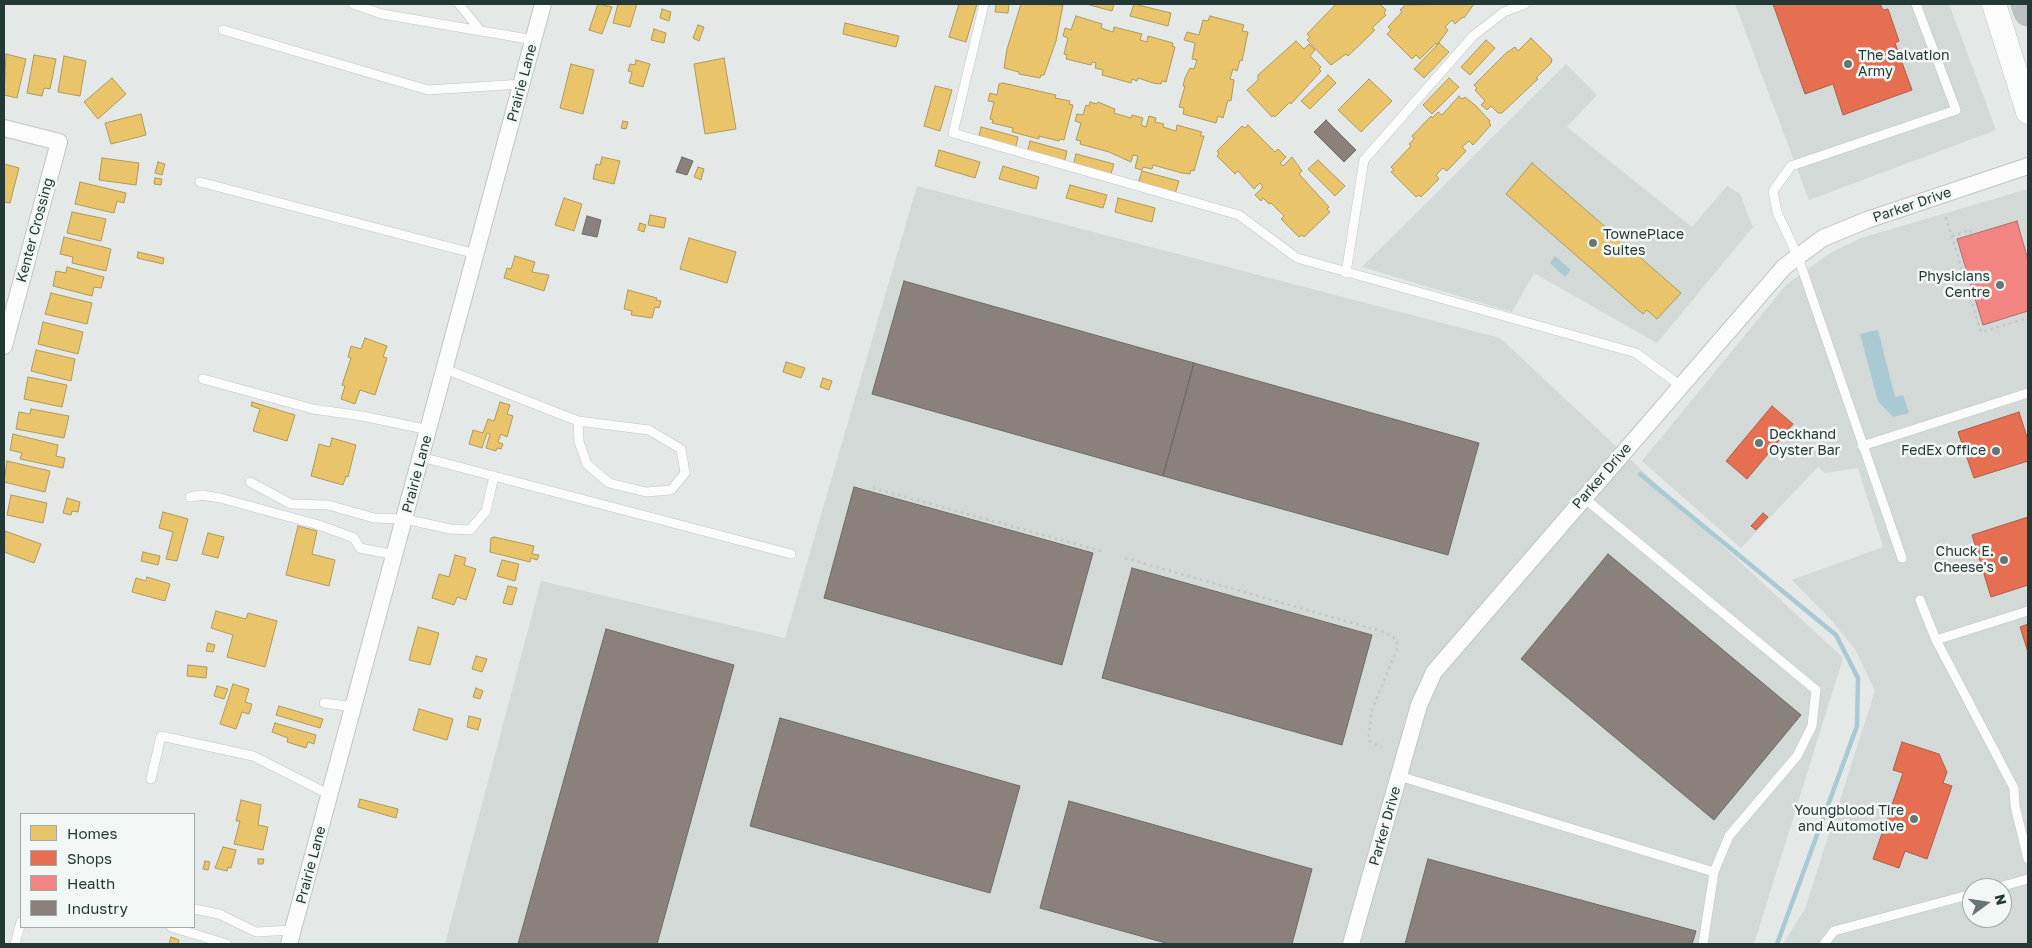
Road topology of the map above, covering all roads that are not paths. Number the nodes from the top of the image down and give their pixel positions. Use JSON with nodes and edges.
{"nodes":[{"id":1,"x":353,"y":4,"type":"edge"},
{"id":2,"x":459,"y":4,"type":"edge"},
{"id":3,"x":543,"y":4,"type":"edge"},
{"id":4,"x":984,"y":4,"type":"edge"},
{"id":5,"x":1525,"y":4,"type":"edge"},
{"id":6,"x":1916,"y":4,"type":"edge"},
{"id":7,"x":1994,"y":4,"type":"edge"},
{"id":8,"x":2025,"y":4,"type":"edge"},
{"id":9,"x":2028,"y":12,"type":"edge"},
{"id":10,"x":223,"y":30,"type":"dead end"},
{"id":11,"x":480,"y":30,"type":"junction"},
{"id":12,"x":534,"y":40,"type":"junction"},
{"id":13,"x":522,"y":84,"type":"junction"},
{"id":14,"x":2028,"y":112,"type":"edge"},
{"id":15,"x":4,"y":128,"type":"edge"},
{"id":16,"x":2028,"y":166,"type":"edge"},
{"id":17,"x":200,"y":182,"type":"dead end"},
{"id":18,"x":476,"y":254,"type":"junction"},
{"id":19,"x":1798,"y":257,"type":"junction"},
{"id":20,"x":1346,"y":273,"type":"junction"},
{"id":21,"x":6,"y":327,"type":"edge"},
{"id":22,"x":4,"y":346,"type":"edge"},
{"id":23,"x":445,"y":369,"type":"junction"},
{"id":24,"x":203,"y":379,"type":"dead end"},
{"id":25,"x":1681,"y":386,"type":"junction"},
{"id":26,"x":2028,"y":393,"type":"edge"},
{"id":27,"x":578,"y":421,"type":"junction"},
{"id":28,"x":429,"y":430,"type":"junction"},
{"id":29,"x":1862,"y":446,"type":"junction"},
{"id":30,"x":422,"y":456,"type":"junction"},
{"id":31,"x":494,"y":476,"type":"junction"},
{"id":32,"x":250,"y":482,"type":"dead end"},
{"id":33,"x":190,"y":497,"type":"dead end"},
{"id":34,"x":1584,"y":498,"type":"junction"},
{"id":35,"x":405,"y":519,"type":"junction"},
{"id":36,"x":791,"y":554,"type":"dead end"},
{"id":37,"x":395,"y":555,"type":"junction"},
{"id":38,"x":1902,"y":558,"type":"dead end"},
{"id":39,"x":1920,"y":600,"type":"dead end"},
{"id":40,"x":2028,"y":611,"type":"edge"},
{"id":41,"x":1936,"y":640,"type":"junction"},
{"id":42,"x":324,"y":703,"type":"dead end"},
{"id":43,"x":354,"y":707,"type":"junction"},
{"id":44,"x":1399,"y":776,"type":"junction"},
{"id":45,"x":151,"y":779,"type":"dead end"},
{"id":46,"x":330,"y":795,"type":"junction"},
{"id":47,"x":2028,"y":859,"type":"edge"},
{"id":48,"x":1714,"y":872,"type":"junction"},
{"id":49,"x":2028,"y":879,"type":"edge"},
{"id":50,"x":2012,"y":884,"type":"edge"},
{"id":51,"x":1962,"y":897,"type":"edge"},
{"id":52,"x":195,"y":909,"type":"edge"},
{"id":53,"x":20,"y":926,"type":"edge"},
{"id":54,"x":174,"y":928,"type":"edge"},
{"id":55,"x":291,"y":937,"type":"edge"},
{"id":56,"x":16,"y":944,"type":"edge"},
{"id":57,"x":227,"y":944,"type":"edge"},
{"id":58,"x":1351,"y":944,"type":"edge"},
{"id":59,"x":1703,"y":944,"type":"edge"},
{"id":60,"x":1824,"y":944,"type":"edge"}],
"edges":[{"from":1,"to":11,"type":"lane"},
{"from":2,"to":11,"type":"lane"},
{"from":3,"to":12,"type":"street","name":"Prairie Lane"},
{"from":4,"to":20,"type":"lane"},
{"from":5,"to":20,"type":"lane"},
{"from":6,"to":19,"type":"lane"},
{"from":7,"to":14,"type":"main road"},
{"from":8,"to":9,"type":"highway"},
{"from":10,"to":13,"type":"lane"},
{"from":11,"to":12,"type":"lane"},
{"from":12,"to":13,"type":"street","name":"Prairie Lane"},
{"from":13,"to":18,"type":"street","name":"Prairie Lane"},
{"from":15,"to":21,"type":"street","name":"Kenter Crossing"},
{"from":16,"to":19,"type":"street","name":"Parker Drive"},
{"from":17,"to":18,"type":"lane"},
{"from":18,"to":23,"type":"street","name":"Prairie Lane"},
{"from":19,"to":25,"type":"street","name":"Parker Drive"},
{"from":19,"to":29,"type":"lane"},
{"from":20,"to":25,"type":"lane"},
{"from":21,"to":22,"type":"street","name":"Kenter Crossing"},
{"from":23,"to":27,"type":"lane"},
{"from":23,"to":28,"type":"street","name":"Prairie Lane"},
{"from":24,"to":28,"type":"lane"},
{"from":25,"to":34,"type":"street","name":"Parker Drive"},
{"from":26,"to":29,"type":"lane"},
{"from":27,"to":27,"type":"lane"},
{"from":28,"to":30,"type":"street","name":"Prairie Lane"},
{"from":29,"to":38,"type":"lane"},
{"from":30,"to":31,"type":"lane"},
{"from":30,"to":35,"type":"street","name":"Prairie Lane"},
{"from":31,"to":35,"type":"lane"},
{"from":31,"to":36,"type":"lane"},
{"from":32,"to":35,"type":"lane"},
{"from":33,"to":37,"type":"lane"},
{"from":34,"to":44,"type":"street","name":"Parker Drive"},
{"from":34,"to":48,"type":"lane"},
{"from":35,"to":37,"type":"street","name":"Prairie Lane"},
{"from":37,"to":43,"type":"street","name":"Prairie Lane"},
{"from":39,"to":41,"type":"lane"},
{"from":40,"to":41,"type":"lane"},
{"from":41,"to":47,"type":"lane"},
{"from":42,"to":43,"type":"lane"},
{"from":43,"to":46,"type":"street","name":"Prairie Lane"},
{"from":44,"to":48,"type":"lane"},
{"from":44,"to":58,"type":"street","name":"Parker Drive"},
{"from":45,"to":46,"type":"lane"},
{"from":46,"to":55,"type":"street","name":"Prairie Lane"},
{"from":48,"to":59,"type":"lane"},
{"from":49,"to":50,"type":"lane"},
{"from":51,"to":60,"type":"lane"},
{"from":52,"to":55,"type":"lane"},
{"from":53,"to":56,"type":"lane"},
{"from":54,"to":57,"type":"lane"}]}
